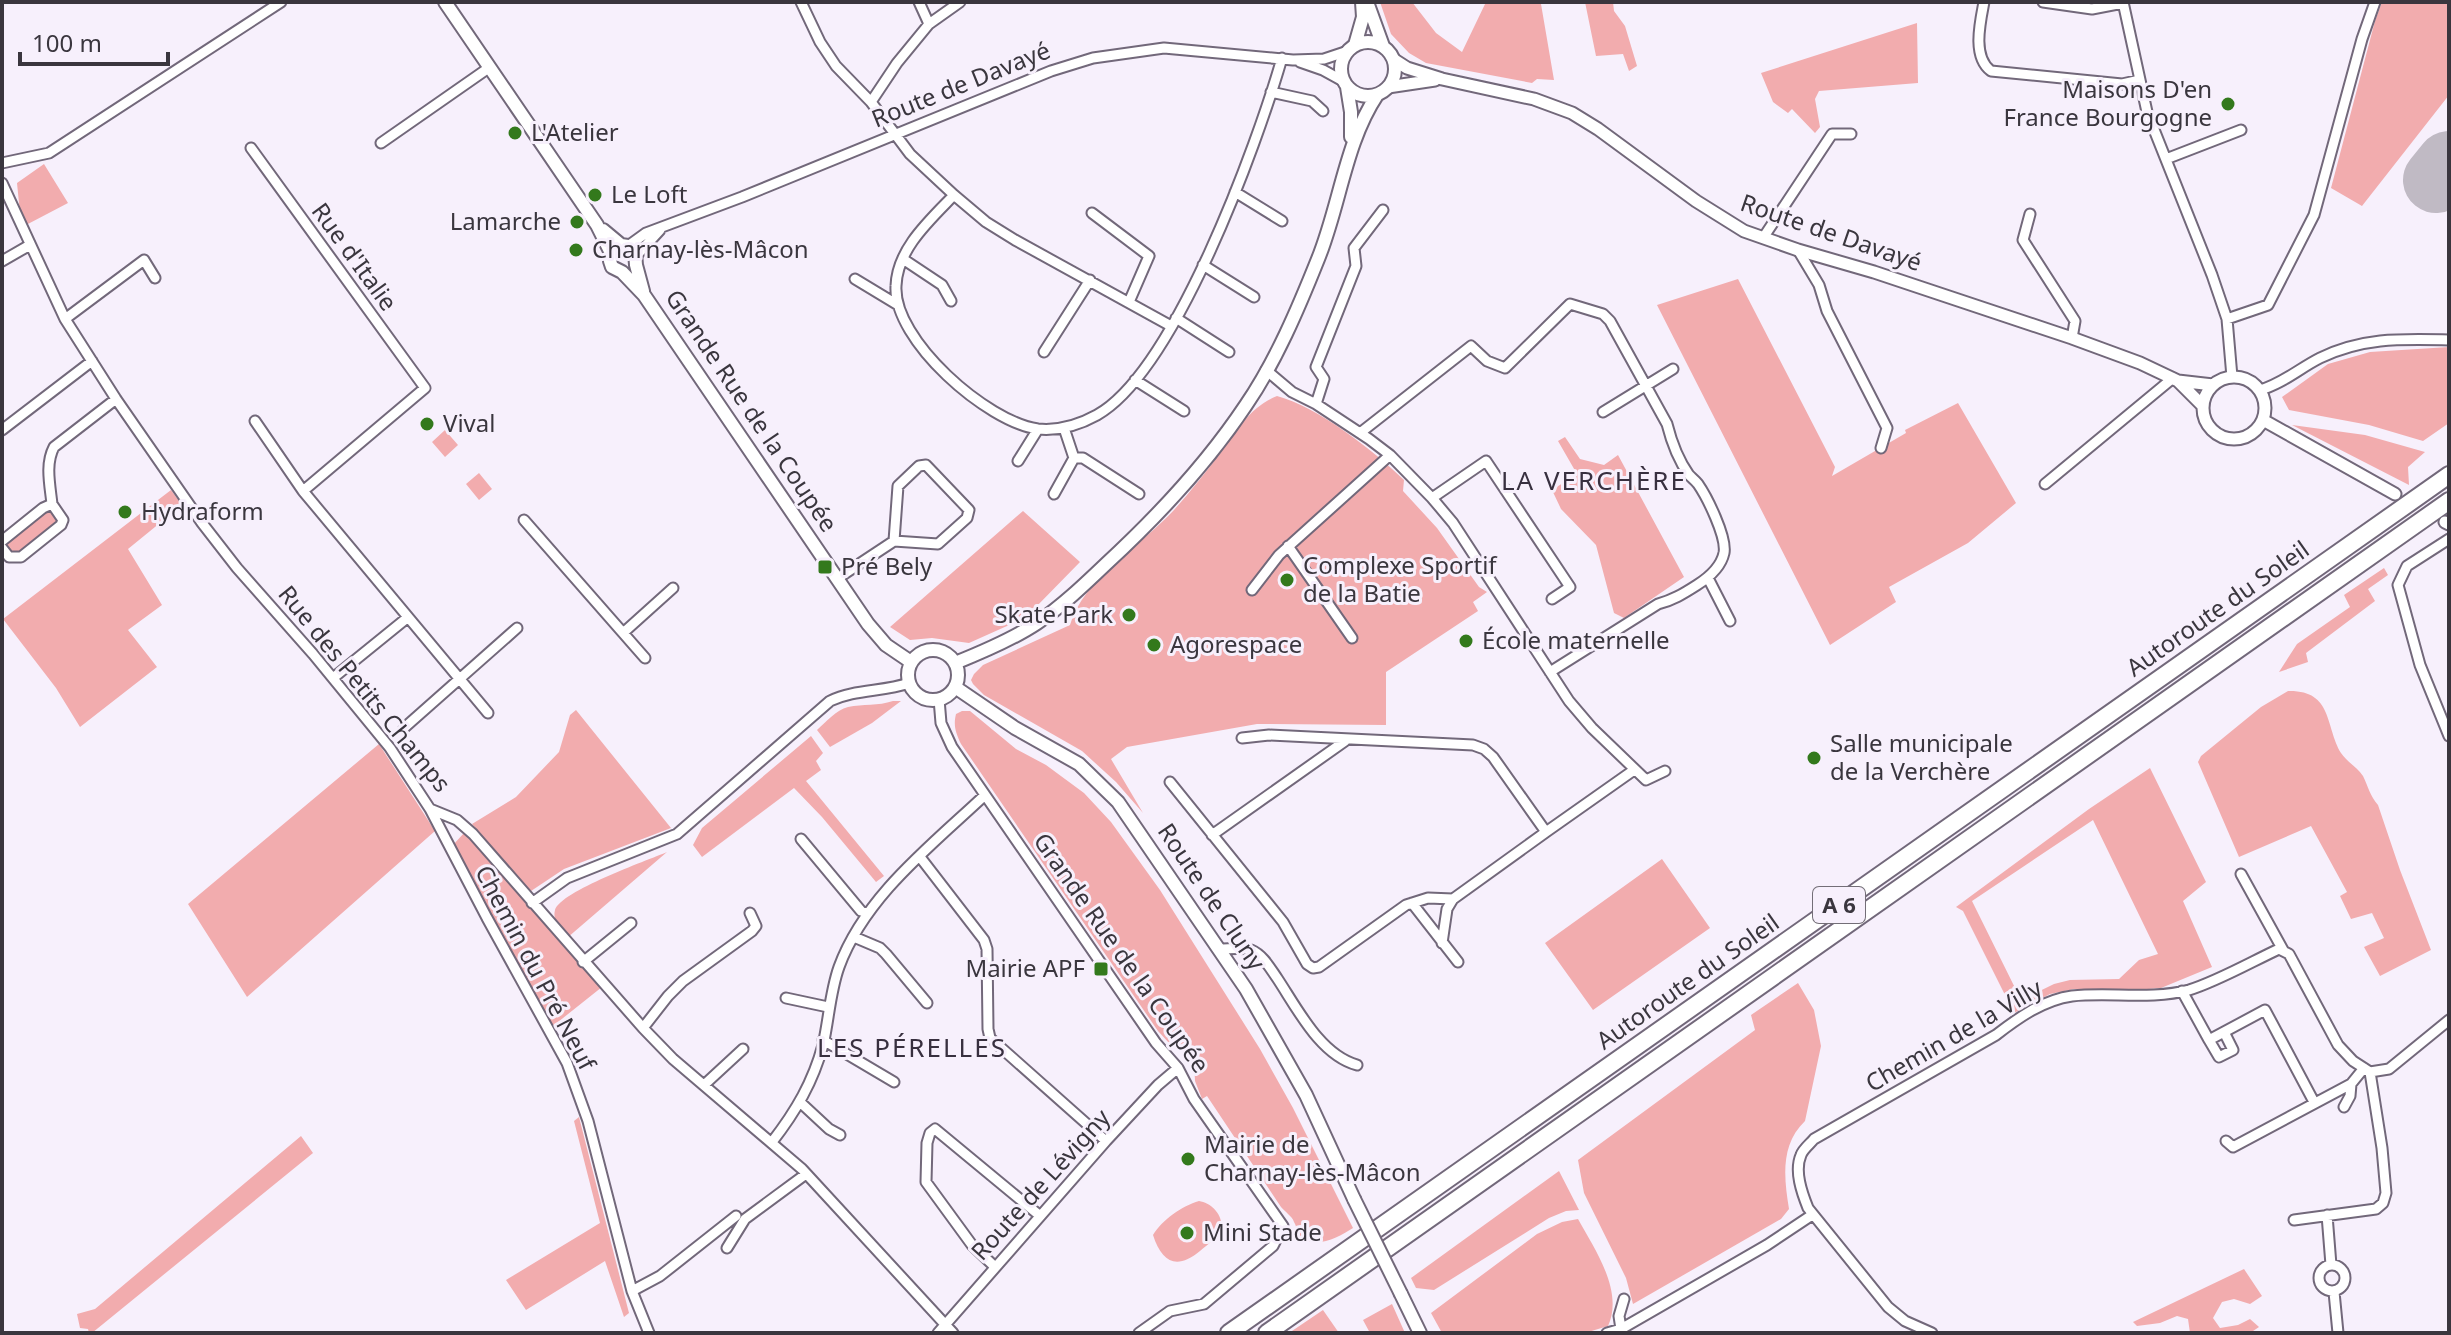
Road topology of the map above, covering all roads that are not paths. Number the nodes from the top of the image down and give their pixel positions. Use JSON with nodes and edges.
{"nodes":[{"id":1,"x":281,"y":2,"type":"edge"},
{"id":2,"x":445,"y":2,"type":"edge"},
{"id":3,"x":801,"y":2,"type":"edge"},
{"id":4,"x":919,"y":2,"type":"edge"},
{"id":5,"x":960,"y":2,"type":"edge"},
{"id":6,"x":1365,"y":2,"type":"edge"},
{"id":7,"x":1984,"y":2,"type":"edge"},
{"id":8,"x":2043,"y":2,"type":"edge"},
{"id":9,"x":2123,"y":2,"type":"edge"},
{"id":10,"x":2375,"y":2,"type":"edge"},
{"id":11,"x":929,"y":24,"type":"junction"},
{"id":12,"x":1383,"y":46,"type":"junction"},
{"id":13,"x":1352,"y":48,"type":"junction"},
{"id":14,"x":1287,"y":59,"type":"junction"},
{"id":15,"x":1393,"y":59,"type":"junction"},
{"id":16,"x":490,"y":67,"type":"junction"},
{"id":17,"x":1442,"y":79,"type":"junction"},
{"id":18,"x":2140,"y":80,"type":"junction"},
{"id":19,"x":1345,"y":84,"type":"junction"},
{"id":20,"x":1382,"y":91,"type":"junction"},
{"id":21,"x":1271,"y":92,"type":"junction"},
{"id":22,"x":871,"y":102,"type":"junction"},
{"id":23,"x":1323,"y":111,"type":"dead end"},
{"id":24,"x":2241,"y":130,"type":"dead end"},
{"id":25,"x":1851,"y":134,"type":"dead end"},
{"id":26,"x":894,"y":135,"type":"junction"},
{"id":27,"x":381,"y":143,"type":"dead end"},
{"id":28,"x":251,"y":148,"type":"dead end"},
{"id":29,"x":1351,"y":148,"type":"junction"},
{"id":30,"x":2166,"y":159,"type":"junction"},
{"id":31,"x":2,"y":163,"type":"edge"},
{"id":32,"x":2,"y":183,"type":"edge"},
{"id":33,"x":1235,"y":192,"type":"junction"},
{"id":34,"x":954,"y":195,"type":"junction"},
{"id":35,"x":1383,"y":210,"type":"dead end"},
{"id":36,"x":1092,"y":213,"type":"dead end"},
{"id":37,"x":2030,"y":214,"type":"dead end"},
{"id":38,"x":1282,"y":221,"type":"dead end"},
{"id":39,"x":1763,"y":238,"type":"junction"},
{"id":40,"x":30,"y":245,"type":"junction"},
{"id":41,"x":1798,"y":250,"type":"junction"},
{"id":42,"x":627,"y":253,"type":"junction"},
{"id":43,"x":903,"y":259,"type":"junction"},
{"id":44,"x":2,"y":261,"type":"edge"},
{"id":45,"x":1203,"y":265,"type":"junction"},
{"id":46,"x":622,"y":272,"type":"junction"},
{"id":47,"x":155,"y":278,"type":"dead end"},
{"id":48,"x":855,"y":279,"type":"dead end"},
{"id":49,"x":1090,"y":280,"type":"junction"},
{"id":50,"x":644,"y":295,"type":"junction"},
{"id":51,"x":1254,"y":297,"type":"dead end"},
{"id":52,"x":951,"y":301,"type":"dead end"},
{"id":53,"x":1129,"y":302,"type":"junction"},
{"id":54,"x":898,"y":305,"type":"junction"},
{"id":55,"x":65,"y":319,"type":"junction"},
{"id":56,"x":2227,"y":319,"type":"junction"},
{"id":57,"x":1173,"y":322,"type":"junction"},
{"id":58,"x":2072,"y":338,"type":"junction"},
{"id":59,"x":2449,"y":340,"type":"edge"},
{"id":60,"x":1044,"y":352,"type":"dead end"},
{"id":61,"x":1229,"y":352,"type":"dead end"},
{"id":62,"x":92,"y":361,"type":"junction"},
{"id":63,"x":1673,"y":369,"type":"dead end"},
{"id":64,"x":1266,"y":370,"type":"junction"},
{"id":65,"x":2232,"y":377,"type":"junction"},
{"id":66,"x":1135,"y":380,"type":"junction"},
{"id":67,"x":2176,"y":380,"type":"junction"},
{"id":68,"x":2213,"y":385,"type":"junction"},
{"id":69,"x":1646,"y":386,"type":"junction"},
{"id":70,"x":2260,"y":390,"type":"junction"},
{"id":71,"x":116,"y":399,"type":"junction"},
{"id":72,"x":1316,"y":404,"type":"junction"},
{"id":73,"x":2203,"y":406,"type":"junction"},
{"id":74,"x":1184,"y":411,"type":"dead end"},
{"id":75,"x":1603,"y":412,"type":"dead end"},
{"id":76,"x":2263,"y":420,"type":"junction"},
{"id":77,"x":255,"y":421,"type":"dead end"},
{"id":78,"x":1064,"y":428,"type":"junction"},
{"id":79,"x":1038,"y":429,"type":"junction"},
{"id":80,"x":2,"y":430,"type":"edge"},
{"id":81,"x":1360,"y":433,"type":"junction"},
{"id":82,"x":1881,"y":448,"type":"dead end"},
{"id":83,"x":1390,"y":455,"type":"junction"},
{"id":84,"x":1074,"y":458,"type":"junction"},
{"id":85,"x":1018,"y":461,"type":"dead end"},
{"id":86,"x":2449,"y":475,"type":"edge"},
{"id":87,"x":2045,"y":484,"type":"dead end"},
{"id":88,"x":303,"y":491,"type":"junction"},
{"id":89,"x":1054,"y":494,"type":"dead end"},
{"id":90,"x":1139,"y":494,"type":"dead end"},
{"id":91,"x":2395,"y":494,"type":"dead end"},
{"id":92,"x":1432,"y":498,"type":"junction"},
{"id":93,"x":2449,"y":501,"type":"edge"},
{"id":94,"x":52,"y":504,"type":"junction"},
{"id":95,"x":524,"y":520,"type":"dead end"},
{"id":96,"x":2449,"y":539,"type":"edge"},
{"id":97,"x":2,"y":541,"type":"edge"},
{"id":98,"x":894,"y":541,"type":"junction"},
{"id":99,"x":1288,"y":546,"type":"junction"},
{"id":100,"x":2,"y":548,"type":"edge"},
{"id":101,"x":838,"y":578,"type":"junction"},
{"id":102,"x":1708,"y":578,"type":"junction"},
{"id":103,"x":673,"y":588,"type":"dead end"},
{"id":104,"x":1252,"y":590,"type":"dead end"},
{"id":105,"x":1552,"y":599,"type":"dead end"},
{"id":106,"x":407,"y":618,"type":"junction"},
{"id":107,"x":1730,"y":621,"type":"dead end"},
{"id":108,"x":517,"y":628,"type":"dead end"},
{"id":109,"x":623,"y":633,"type":"junction"},
{"id":110,"x":1352,"y":638,"type":"dead end"},
{"id":111,"x":645,"y":658,"type":"dead end"},
{"id":112,"x":911,"y":662,"type":"junction"},
{"id":113,"x":955,"y":663,"type":"junction"},
{"id":114,"x":1550,"y":672,"type":"junction"},
{"id":115,"x":333,"y":678,"type":"junction"},
{"id":116,"x":459,"y":678,"type":"junction"},
{"id":117,"x":909,"y":683,"type":"junction"},
{"id":118,"x":955,"y":687,"type":"junction"},
{"id":119,"x":939,"y":699,"type":"junction"},
{"id":120,"x":488,"y":713,"type":"dead end"},
{"id":121,"x":404,"y":728,"type":"dead end"},
{"id":122,"x":2449,"y":736,"type":"edge"},
{"id":123,"x":1242,"y":738,"type":"dead end"},
{"id":124,"x":1348,"y":739,"type":"junction"},
{"id":125,"x":1634,"y":770,"type":"junction"},
{"id":126,"x":1665,"y":771,"type":"dead end"},
{"id":127,"x":1170,"y":782,"type":"dead end"},
{"id":128,"x":985,"y":795,"type":"junction"},
{"id":129,"x":430,"y":809,"type":"junction"},
{"id":130,"x":1546,"y":832,"type":"junction"},
{"id":131,"x":1212,"y":835,"type":"junction"},
{"id":132,"x":801,"y":839,"type":"dead end"},
{"id":133,"x":920,"y":857,"type":"junction"},
{"id":134,"x":2241,"y":874,"type":"dead end"},
{"id":135,"x":1453,"y":899,"type":"junction"},
{"id":136,"x":532,"y":903,"type":"junction"},
{"id":137,"x":1412,"y":903,"type":"junction"},
{"id":138,"x":750,"y":913,"type":"dead end"},
{"id":139,"x":868,"y":913,"type":"junction"},
{"id":140,"x":631,"y":923,"type":"dead end"},
{"id":141,"x":854,"y":937,"type":"junction"},
{"id":142,"x":1442,"y":943,"type":"junction"},
{"id":143,"x":1220,"y":949,"type":"junction"},
{"id":144,"x":2283,"y":950,"type":"junction"},
{"id":145,"x":583,"y":962,"type":"junction"},
{"id":146,"x":1458,"y":962,"type":"dead end"},
{"id":147,"x":2182,"y":991,"type":"junction"},
{"id":148,"x":786,"y":998,"type":"dead end"},
{"id":149,"x":927,"y":1003,"type":"dead end"},
{"id":150,"x":828,"y":1007,"type":"junction"},
{"id":151,"x":2449,"y":1020,"type":"edge"},
{"id":152,"x":643,"y":1028,"type":"junction"},
{"id":153,"x":2224,"y":1032,"type":"junction"},
{"id":154,"x":823,"y":1040,"type":"junction"},
{"id":155,"x":2209,"y":1040,"type":"junction"},
{"id":156,"x":743,"y":1049,"type":"dead end"},
{"id":157,"x":1357,"y":1065,"type":"dead end"},
{"id":158,"x":1178,"y":1068,"type":"junction"},
{"id":159,"x":2367,"y":1070,"type":"junction"},
{"id":160,"x":894,"y":1082,"type":"dead end"},
{"id":161,"x":2351,"y":1084,"type":"junction"},
{"id":162,"x":704,"y":1085,"type":"junction"},
{"id":163,"x":2314,"y":1102,"type":"junction"},
{"id":164,"x":801,"y":1103,"type":"junction"},
{"id":165,"x":2344,"y":1107,"type":"dead end"},
{"id":166,"x":840,"y":1135,"type":"dead end"},
{"id":167,"x":1106,"y":1141,"type":"junction"},
{"id":168,"x":2226,"y":1141,"type":"dead end"},
{"id":169,"x":772,"y":1142,"type":"junction"},
{"id":170,"x":806,"y":1174,"type":"junction"},
{"id":171,"x":1039,"y":1215,"type":"junction"},
{"id":172,"x":1812,"y":1215,"type":"junction"},
{"id":173,"x":2327,"y":1215,"type":"junction"},
{"id":174,"x":736,"y":1216,"type":"dead end"},
{"id":175,"x":2294,"y":1220,"type":"dead end"},
{"id":176,"x":727,"y":1248,"type":"dead end"},
{"id":177,"x":2331,"y":1265,"type":"junction"},
{"id":178,"x":994,"y":1266,"type":"junction"},
{"id":179,"x":632,"y":1291,"type":"junction"},
{"id":180,"x":2334,"y":1292,"type":"junction"},
{"id":181,"x":1624,"y":1299,"type":"dead end"},
{"id":182,"x":950,"y":1329,"type":"edge"},
{"id":183,"x":1621,"y":1329,"type":"junction"},
{"id":184,"x":649,"y":1333,"type":"edge"},
{"id":185,"x":938,"y":1333,"type":"edge"},
{"id":186,"x":1139,"y":1333,"type":"edge"},
{"id":187,"x":1229,"y":1333,"type":"edge"},
{"id":188,"x":1267,"y":1333,"type":"edge"},
{"id":189,"x":1420,"y":1333,"type":"edge"},
{"id":190,"x":1607,"y":1333,"type":"edge"},
{"id":191,"x":1932,"y":1333,"type":"edge"},
{"id":192,"x":2338,"y":1333,"type":"edge"}],
"edges":[{"from":1,"to":31,"type":"street"},
{"from":2,"to":16,"type":"main road","name":"Grande Rue de la Coupée"},
{"from":3,"to":22,"type":"street"},
{"from":4,"to":11,"type":"street"},
{"from":5,"to":11,"type":"street"},
{"from":6,"to":12,"type":"main road"},
{"from":6,"to":13,"type":"main road"},
{"from":7,"to":18,"type":"street"},
{"from":8,"to":9,"type":"street"},
{"from":9,"to":18,"type":"street"},
{"from":10,"to":56,"type":"street"},
{"from":11,"to":22,"type":"street"},
{"from":12,"to":13,"type":"main road"},
{"from":12,"to":15,"type":"main road"},
{"from":13,"to":14,"type":"street","name":"Route de Davayé"},
{"from":13,"to":19,"type":"main road"},
{"from":14,"to":19,"type":"street","name":"Route de Davayé"},
{"from":14,"to":21,"type":"street"},
{"from":14,"to":26,"type":"street","name":"Route de Davayé"},
{"from":15,"to":17,"type":"street"},
{"from":15,"to":20,"type":"main road"},
{"from":16,"to":27,"type":"street"},
{"from":16,"to":42,"type":"main road","name":"Grande Rue de la Coupée"},
{"from":17,"to":20,"type":"street"},
{"from":17,"to":39,"type":"street","name":"Route de Davayé"},
{"from":18,"to":30,"type":"street"},
{"from":19,"to":20,"type":"main road"},
{"from":19,"to":29,"type":"main road"},
{"from":20,"to":29,"type":"main road"},
{"from":21,"to":23,"type":"street"},
{"from":21,"to":33,"type":"street"},
{"from":22,"to":26,"type":"street"},
{"from":24,"to":30,"type":"street"},
{"from":25,"to":39,"type":"street"},
{"from":26,"to":34,"type":"street"},
{"from":26,"to":42,"type":"street","name":"Route de Davayé"},
{"from":28,"to":88,"type":"street","name":"Rue d'Italie"},
{"from":29,"to":64,"type":"main road"},
{"from":30,"to":56,"type":"street"},
{"from":32,"to":40,"type":"street","name":"Rue des Petits Champs"},
{"from":33,"to":38,"type":"street"},
{"from":33,"to":45,"type":"street"},
{"from":34,"to":43,"type":"street"},
{"from":34,"to":49,"type":"street"},
{"from":35,"to":72,"type":"street"},
{"from":36,"to":53,"type":"street"},
{"from":37,"to":58,"type":"street"},
{"from":39,"to":41,"type":"street","name":"Route de Davayé"},
{"from":40,"to":44,"type":"street"},
{"from":40,"to":55,"type":"street","name":"Rue des Petits Champs"},
{"from":41,"to":58,"type":"street","name":"Route de Davayé"},
{"from":41,"to":82,"type":"street"},
{"from":42,"to":46,"type":"main road"},
{"from":42,"to":46,"type":"main road","name":"Grande Rue de la Coupée"},
{"from":42,"to":50,"type":"main road","name":"Grande Rue de la Coupée"},
{"from":43,"to":52,"type":"street"},
{"from":43,"to":54,"type":"street"},
{"from":45,"to":51,"type":"street"},
{"from":45,"to":57,"type":"street"},
{"from":46,"to":50,"type":"main road","name":"Grande Rue de la Coupée"},
{"from":47,"to":55,"type":"street"},
{"from":48,"to":54,"type":"street"},
{"from":49,"to":53,"type":"street"},
{"from":49,"to":60,"type":"street"},
{"from":50,"to":101,"type":"main road","name":"Grande Rue de la Coupée"},
{"from":53,"to":57,"type":"street"},
{"from":54,"to":79,"type":"street"},
{"from":55,"to":62,"type":"street","name":"Rue des Petits Champs"},
{"from":56,"to":65,"type":"street"},
{"from":57,"to":61,"type":"street"},
{"from":57,"to":66,"type":"street"},
{"from":58,"to":67,"type":"street","name":"Route de Davayé"},
{"from":59,"to":70,"type":"street"},
{"from":62,"to":71,"type":"street","name":"Rue des Petits Champs"},
{"from":62,"to":80,"type":"street"},
{"from":63,"to":69,"type":"street"},
{"from":64,"to":72,"type":"street"},
{"from":64,"to":113,"type":"main road"},
{"from":65,"to":68,"type":"street"},
{"from":65,"to":70,"type":"street"},
{"from":66,"to":74,"type":"street"},
{"from":66,"to":78,"type":"street"},
{"from":67,"to":68,"type":"street","name":"Route de Davayé"},
{"from":67,"to":73,"type":"street","name":"Route de Davayé"},
{"from":67,"to":87,"type":"street"},
{"from":68,"to":73,"type":"street"},
{"from":69,"to":75,"type":"street"},
{"from":69,"to":81,"type":"street"},
{"from":69,"to":102,"type":"street"},
{"from":70,"to":76,"type":"street"},
{"from":71,"to":94,"type":"street"},
{"from":71,"to":115,"type":"street","name":"Rue des Petits Champs"},
{"from":72,"to":81,"type":"street"},
{"from":73,"to":76,"type":"street"},
{"from":76,"to":91,"type":"street"},
{"from":77,"to":88,"type":"street"},
{"from":78,"to":79,"type":"street"},
{"from":78,"to":84,"type":"street"},
{"from":79,"to":85,"type":"street"},
{"from":81,"to":83,"type":"street"},
{"from":83,"to":92,"type":"street"},
{"from":83,"to":99,"type":"street"},
{"from":84,"to":89,"type":"street"},
{"from":84,"to":90,"type":"street"},
{"from":86,"to":187,"type":"highway","name":"Autoroute du Soleil","number":"A 6"},
{"from":88,"to":106,"type":"street"},
{"from":92,"to":105,"type":"street"},
{"from":92,"to":114,"type":"street"},
{"from":93,"to":188,"type":"highway","name":"Autoroute du Soleil","number":"A 6"},
{"from":94,"to":97,"type":"street"},
{"from":94,"to":100,"type":"street"},
{"from":95,"to":109,"type":"street"},
{"from":96,"to":122,"type":"street"},
{"from":98,"to":98,"type":"street"},
{"from":98,"to":101,"type":"street"},
{"from":99,"to":104,"type":"street"},
{"from":99,"to":110,"type":"street"},
{"from":101,"to":112,"type":"main road","name":"Grande Rue de la Coupée"},
{"from":102,"to":107,"type":"street"},
{"from":102,"to":114,"type":"street"},
{"from":103,"to":109,"type":"street"},
{"from":106,"to":115,"type":"street"},
{"from":106,"to":116,"type":"street"},
{"from":108,"to":116,"type":"street"},
{"from":109,"to":111,"type":"street"},
{"from":112,"to":113,"type":"main road"},
{"from":112,"to":117,"type":"main road"},
{"from":113,"to":118,"type":"main road"},
{"from":114,"to":125,"type":"street"},
{"from":115,"to":129,"type":"street","name":"Rue des Petits Champs"},
{"from":116,"to":120,"type":"street"},
{"from":116,"to":121,"type":"street"},
{"from":117,"to":119,"type":"main road"},
{"from":117,"to":136,"type":"street"},
{"from":118,"to":119,"type":"main road"},
{"from":118,"to":143,"type":"main road","name":"Route de Cluny"},
{"from":119,"to":128,"type":"street","name":"Grande Rue de la Coupée"},
{"from":123,"to":124,"type":"street"},
{"from":124,"to":130,"type":"street"},
{"from":124,"to":131,"type":"street"},
{"from":125,"to":126,"type":"street"},
{"from":125,"to":130,"type":"street"},
{"from":127,"to":131,"type":"street"},
{"from":128,"to":133,"type":"street"},
{"from":128,"to":158,"type":"street","name":"Grande Rue de la Coupée"},
{"from":129,"to":136,"type":"street","name":"Rue des Petits Champs"},
{"from":129,"to":179,"type":"street","name":"Chemin du Pré Neuf"},
{"from":130,"to":135,"type":"street"},
{"from":131,"to":137,"type":"street"},
{"from":132,"to":139,"type":"street"},
{"from":133,"to":139,"type":"street"},
{"from":133,"to":167,"type":"street"},
{"from":134,"to":144,"type":"street"},
{"from":135,"to":137,"type":"street"},
{"from":135,"to":142,"type":"street"},
{"from":136,"to":145,"type":"street","name":"Rue des Petits Champs"},
{"from":137,"to":142,"type":"street"},
{"from":138,"to":152,"type":"street"},
{"from":139,"to":141,"type":"street"},
{"from":140,"to":145,"type":"street"},
{"from":141,"to":149,"type":"street"},
{"from":141,"to":150,"type":"street"},
{"from":142,"to":146,"type":"street"},
{"from":143,"to":157,"type":"street"},
{"from":143,"to":189,"type":"main road","name":"Route de Cluny","bridge":true},
{"from":144,"to":147,"type":"street","name":"Chemin de la Villy"},
{"from":144,"to":159,"type":"street"},
{"from":145,"to":152,"type":"street","name":"Rue des Petits Champs"},
{"from":147,"to":155,"type":"street"},
{"from":147,"to":172,"type":"street","name":"Chemin de la Villy"},
{"from":148,"to":150,"type":"street"},
{"from":150,"to":154,"type":"street"},
{"from":151,"to":159,"type":"street"},
{"from":152,"to":162,"type":"street","name":"Rue des Petits Champs"},
{"from":153,"to":155,"type":"street"},
{"from":153,"to":155,"type":"street"},
{"from":153,"to":163,"type":"street"},
{"from":154,"to":160,"type":"street"},
{"from":154,"to":164,"type":"street"},
{"from":156,"to":162,"type":"street"},
{"from":158,"to":167,"type":"street","name":"Route de Lévigny"},
{"from":158,"to":186,"type":"street","name":"Grande Rue de la Coupée"},
{"from":159,"to":161,"type":"street"},
{"from":159,"to":173,"type":"street"},
{"from":161,"to":163,"type":"street"},
{"from":161,"to":165,"type":"street"},
{"from":162,"to":169,"type":"street","name":"Rue des Petits Champs"},
{"from":163,"to":168,"type":"street"},
{"from":164,"to":166,"type":"street"},
{"from":164,"to":169,"type":"street"},
{"from":167,"to":171,"type":"street","name":"Route de Lévigny"},
{"from":169,"to":170,"type":"street","name":"Rue des Petits Champs"},
{"from":170,"to":176,"type":"street"},
{"from":170,"to":182,"type":"street","name":"Rue des Petits Champs"},
{"from":171,"to":178,"type":"street","name":"Route de Lévigny"},
{"from":171,"to":178,"type":"street"},
{"from":172,"to":183,"type":"street"},
{"from":172,"to":191,"type":"street"},
{"from":173,"to":175,"type":"street"},
{"from":173,"to":177,"type":"street"},
{"from":174,"to":179,"type":"street"},
{"from":177,"to":180,"type":"street"},
{"from":177,"to":180,"type":"street"},
{"from":178,"to":182,"type":"street","name":"Route de Lévigny"},
{"from":179,"to":184,"type":"street","name":"Chemin du Pré Neuf"},
{"from":180,"to":192,"type":"street"},
{"from":181,"to":183,"type":"street"},
{"from":182,"to":185,"type":"street","name":"Route de Lévigny"},
{"from":183,"to":190,"type":"street"}]}
